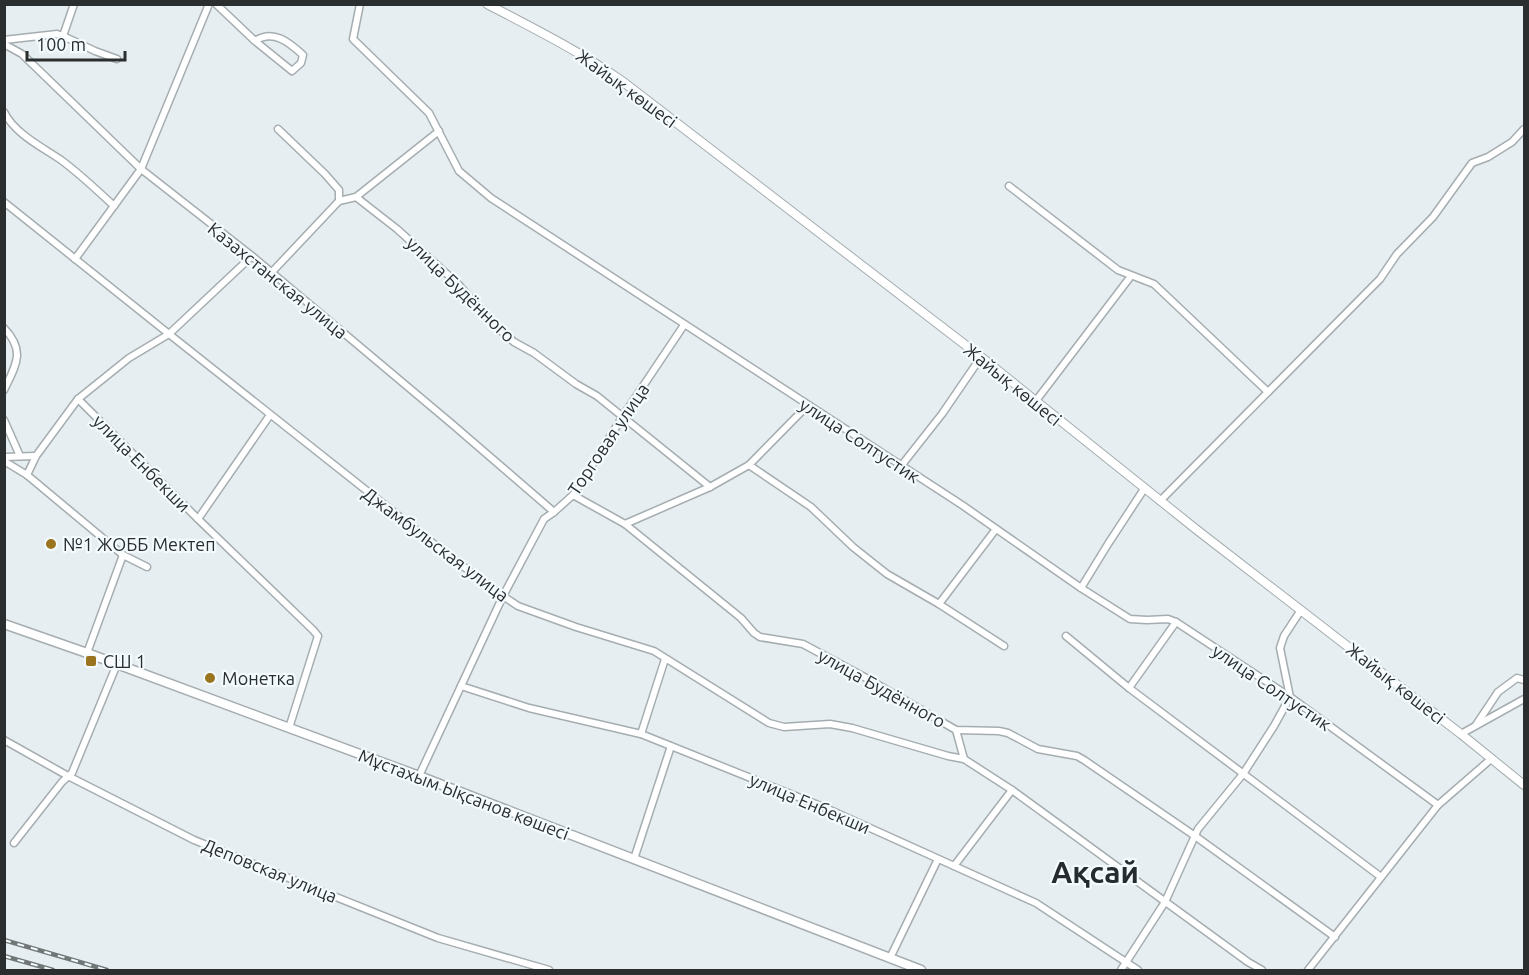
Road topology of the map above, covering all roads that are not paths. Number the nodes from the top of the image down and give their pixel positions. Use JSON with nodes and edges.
{"nodes":[{"id":1,"x":74,"y":4,"type":"edge"},
{"id":2,"x":209,"y":4,"type":"edge"},
{"id":3,"x":216,"y":4,"type":"edge"},
{"id":4,"x":360,"y":4,"type":"edge"},
{"id":5,"x":487,"y":4,"type":"edge"},
{"id":6,"x":63,"y":36,"type":"junction"},
{"id":7,"x":255,"y":40,"type":"junction"},
{"id":8,"x":4,"y":42,"type":"edge"},
{"id":9,"x":117,"y":59,"type":"dead end"},
{"id":10,"x":4,"y":112,"type":"edge"},
{"id":11,"x":278,"y":129,"type":"dead end"},
{"id":12,"x":1524,"y":129,"type":"edge"},
{"id":13,"x":439,"y":131,"type":"junction"},
{"id":14,"x":141,"y":169,"type":"junction"},
{"id":15,"x":1009,"y":186,"type":"dead end"},
{"id":16,"x":356,"y":197,"type":"junction"},
{"id":17,"x":339,"y":201,"type":"junction"},
{"id":18,"x":4,"y":202,"type":"edge"},
{"id":19,"x":114,"y":206,"type":"junction"},
{"id":20,"x":252,"y":256,"type":"junction"},
{"id":21,"x":75,"y":259,"type":"junction"},
{"id":22,"x":271,"y":273,"type":"junction"},
{"id":23,"x":1131,"y":276,"type":"junction"},
{"id":24,"x":684,"y":325,"type":"junction"},
{"id":25,"x":4,"y":328,"type":"edge"},
{"id":26,"x":169,"y":334,"type":"junction"},
{"id":27,"x":981,"y":357,"type":"junction"},
{"id":28,"x":4,"y":390,"type":"edge"},
{"id":29,"x":1268,"y":392,"type":"junction"},
{"id":30,"x":78,"y":399,"type":"junction"},
{"id":31,"x":1035,"y":402,"type":"junction"},
{"id":32,"x":808,"y":405,"type":"junction"},
{"id":33,"x":270,"y":415,"type":"junction"},
{"id":34,"x":623,"y":416,"type":"junction"},
{"id":35,"x":4,"y":420,"type":"edge"},
{"id":36,"x":20,"y":456,"type":"junction"},
{"id":37,"x":36,"y":456,"type":"junction"},
{"id":38,"x":4,"y":459,"type":"edge"},
{"id":39,"x":749,"y":465,"type":"junction"},
{"id":40,"x":901,"y":466,"type":"junction"},
{"id":41,"x":27,"y":475,"type":"junction"},
{"id":42,"x":710,"y":487,"type":"junction"},
{"id":43,"x":1144,"y":489,"type":"junction"},
{"id":44,"x":573,"y":495,"type":"junction"},
{"id":45,"x":1160,"y":501,"type":"junction"},
{"id":46,"x":554,"y":512,"type":"junction"},
{"id":47,"x":198,"y":519,"type":"junction"},
{"id":48,"x":625,"y":524,"type":"junction"},
{"id":49,"x":996,"y":529,"type":"junction"},
{"id":50,"x":123,"y":555,"type":"junction"},
{"id":51,"x":147,"y":567,"type":"dead end"},
{"id":52,"x":1082,"y":588,"type":"junction"},
{"id":53,"x":503,"y":597,"type":"junction"},
{"id":54,"x":939,"y":604,"type":"junction"},
{"id":55,"x":1302,"y":610,"type":"junction"},
{"id":56,"x":1176,"y":622,"type":"junction"},
{"id":57,"x":4,"y":624,"type":"edge"},
{"id":58,"x":1066,"y":636,"type":"dead end"},
{"id":59,"x":1004,"y":646,"type":"dead end"},
{"id":60,"x":87,"y":653,"type":"junction"},
{"id":61,"x":665,"y":659,"type":"junction"},
{"id":62,"x":117,"y":664,"type":"junction"},
{"id":63,"x":1524,"y":680,"type":"edge"},
{"id":64,"x":461,"y":686,"type":"junction"},
{"id":65,"x":1130,"y":688,"type":"junction"},
{"id":66,"x":1290,"y":697,"type":"junction"},
{"id":67,"x":1524,"y":699,"type":"edge"},
{"id":68,"x":1475,"y":725,"type":"junction"},
{"id":69,"x":289,"y":728,"type":"junction"},
{"id":70,"x":956,"y":730,"type":"junction"},
{"id":71,"x":640,"y":734,"type":"junction"},
{"id":72,"x":1461,"y":734,"type":"junction"},
{"id":73,"x":4,"y":740,"type":"edge"},
{"id":74,"x":671,"y":746,"type":"junction"},
{"id":75,"x":964,"y":759,"type":"junction"},
{"id":76,"x":1491,"y":759,"type":"junction"},
{"id":77,"x":1243,"y":774,"type":"junction"},
{"id":78,"x":68,"y":776,"type":"junction"},
{"id":79,"x":419,"y":776,"type":"junction"},
{"id":80,"x":1524,"y":785,"type":"edge"},
{"id":81,"x":1012,"y":790,"type":"junction"},
{"id":82,"x":1438,"y":806,"type":"junction"},
{"id":83,"x":1195,"y":836,"type":"junction"},
{"id":84,"x":14,"y":843,"type":"dead end"},
{"id":85,"x":634,"y":859,"type":"junction"},
{"id":86,"x":938,"y":859,"type":"junction"},
{"id":87,"x":954,"y":866,"type":"junction"},
{"id":88,"x":1381,"y":877,"type":"junction"},
{"id":89,"x":1165,"y":902,"type":"junction"},
{"id":90,"x":1335,"y":937,"type":"junction"},
{"id":91,"x":890,"y":958,"type":"junction"},
{"id":92,"x":1126,"y":963,"type":"junction"},
{"id":93,"x":549,"y":970,"type":"edge"},
{"id":94,"x":921,"y":970,"type":"edge"},
{"id":95,"x":1121,"y":970,"type":"edge"},
{"id":96,"x":1138,"y":970,"type":"edge"},
{"id":97,"x":1262,"y":970,"type":"edge"},
{"id":98,"x":1308,"y":970,"type":"edge"}],
"edges":[{"from":1,"to":6,"type":"street"},
{"from":2,"to":14,"type":"street"},
{"from":3,"to":7,"type":"street"},
{"from":4,"to":13,"type":"street","name":"улица Солтустик"},
{"from":5,"to":27,"type":"street","name":"Жайық көшесі"},
{"from":6,"to":8,"type":"street"},
{"from":6,"to":9,"type":"street"},
{"from":7,"to":7,"type":"street"},
{"from":8,"to":14,"type":"street","name":"Казахстанская улица"},
{"from":10,"to":19,"type":"street"},
{"from":11,"to":17,"type":"street"},
{"from":12,"to":29,"type":"street"},
{"from":13,"to":16,"type":"street"},
{"from":13,"to":24,"type":"street","name":"улица Солтустик"},
{"from":14,"to":19,"type":"street"},
{"from":14,"to":20,"type":"street","name":"Казахстанская улица"},
{"from":15,"to":23,"type":"street"},
{"from":16,"to":17,"type":"street"},
{"from":16,"to":34,"type":"street","name":"улица Будённого"},
{"from":17,"to":22,"type":"street"},
{"from":18,"to":21,"type":"street","name":"Джамбульская улица"},
{"from":19,"to":21,"type":"street"},
{"from":20,"to":22,"type":"street","name":"Казахстанская улица"},
{"from":20,"to":26,"type":"street"},
{"from":21,"to":26,"type":"street","name":"Джамбульская улица"},
{"from":22,"to":46,"type":"street","name":"Казахстанская улица"},
{"from":23,"to":29,"type":"street"},
{"from":23,"to":31,"type":"street"},
{"from":24,"to":32,"type":"street","name":"улица Солтустик"},
{"from":24,"to":34,"type":"street","name":"Торговая улица"},
{"from":25,"to":28,"type":"street"},
{"from":26,"to":30,"type":"street"},
{"from":26,"to":33,"type":"street","name":"Джамбульская улица"},
{"from":27,"to":31,"type":"street","name":"Жайық көшесі"},
{"from":27,"to":40,"type":"street"},
{"from":29,"to":45,"type":"street"},
{"from":30,"to":37,"type":"street"},
{"from":30,"to":47,"type":"street","name":"улица Енбекши"},
{"from":31,"to":43,"type":"street","name":"Жайық көшесі"},
{"from":32,"to":39,"type":"street"},
{"from":32,"to":40,"type":"street","name":"улица Солтустик"},
{"from":33,"to":47,"type":"street"},
{"from":33,"to":53,"type":"street","name":"Джамбульская улица"},
{"from":34,"to":42,"type":"street","name":"улица Будённого"},
{"from":34,"to":44,"type":"street","name":"Торговая улица"},
{"from":35,"to":36,"type":"street"},
{"from":36,"to":37,"type":"street"},
{"from":36,"to":38,"type":"street"},
{"from":37,"to":41,"type":"street"},
{"from":38,"to":41,"type":"street"},
{"from":39,"to":42,"type":"street"},
{"from":39,"to":54,"type":"street"},
{"from":40,"to":49,"type":"street","name":"улица Солтустик"},
{"from":41,"to":50,"type":"street"},
{"from":42,"to":48,"type":"street"},
{"from":43,"to":45,"type":"street","name":"Жайық көшесі"},
{"from":43,"to":52,"type":"street"},
{"from":44,"to":46,"type":"street","name":"Торговая улица"},
{"from":44,"to":48,"type":"street","name":"улица Будённого"},
{"from":45,"to":55,"type":"street","name":"Жайық көшесі"},
{"from":46,"to":53,"type":"street","name":"Торговая улица"},
{"from":47,"to":69,"type":"street","name":"улица Енбекши"},
{"from":48,"to":70,"type":"street","name":"улица Будённого"},
{"from":49,"to":52,"type":"street","name":"улица Солтустик"},
{"from":49,"to":54,"type":"street"},
{"from":50,"to":51,"type":"street"},
{"from":50,"to":60,"type":"street"},
{"from":52,"to":56,"type":"street","name":"улица Солтустик"},
{"from":53,"to":61,"type":"street","name":"Джамбульская улица"},
{"from":53,"to":64,"type":"street","name":"Торговая улица"},
{"from":54,"to":59,"type":"street"},
{"from":55,"to":66,"type":"street"},
{"from":55,"to":72,"type":"street","name":"Жайық көшесі"},
{"from":56,"to":65,"type":"street"},
{"from":56,"to":66,"type":"street","name":"улица Солтустик"},
{"from":57,"to":60,"type":"main road","name":"Мұстахым Ықсанов көшесі"},
{"from":58,"to":65,"type":"street"},
{"from":60,"to":62,"type":"main road","name":"Мұстахым Ықсанов көшесі"},
{"from":61,"to":71,"type":"street"},
{"from":61,"to":75,"type":"street","name":"Джамбульская улица"},
{"from":62,"to":69,"type":"main road","name":"Мұстахым Ықсанов көшесі"},
{"from":62,"to":78,"type":"street"},
{"from":63,"to":68,"type":"street"},
{"from":64,"to":71,"type":"street","name":"улица Енбекши"},
{"from":64,"to":79,"type":"street","name":"Торговая улица"},
{"from":65,"to":77,"type":"street"},
{"from":66,"to":77,"type":"street"},
{"from":66,"to":82,"type":"street","name":"улица Солтустик"},
{"from":67,"to":68,"type":"street"},
{"from":68,"to":72,"type":"street"},
{"from":69,"to":79,"type":"main road","name":"Мұстахым Ықсанов көшесі"},
{"from":70,"to":75,"type":"street"},
{"from":70,"to":83,"type":"street","name":"улица Будённого"},
{"from":71,"to":74,"type":"street","name":"улица Енбекши"},
{"from":72,"to":76,"type":"street","name":"Жайық көшесі"},
{"from":73,"to":78,"type":"street","name":"Деповская улица"},
{"from":74,"to":85,"type":"street"},
{"from":74,"to":86,"type":"street","name":"улица Енбекши"},
{"from":75,"to":81,"type":"street","name":"Джамбульская улица"},
{"from":76,"to":80,"type":"street","name":"Жайық көшесі"},
{"from":76,"to":82,"type":"street"},
{"from":77,"to":83,"type":"street"},
{"from":77,"to":88,"type":"street"},
{"from":78,"to":84,"type":"street"},
{"from":78,"to":93,"type":"street","name":"Деповская улица"},
{"from":79,"to":85,"type":"main road","name":"Мұстахым Ықсанов көшесі"},
{"from":81,"to":87,"type":"street"},
{"from":81,"to":89,"type":"street","name":"Джамбульская улица"},
{"from":82,"to":88,"type":"street"},
{"from":83,"to":89,"type":"street"},
{"from":83,"to":90,"type":"street","name":"улица Будённого"},
{"from":85,"to":91,"type":"main road","name":"Мұстахым Ықсанов көшесі"},
{"from":86,"to":87,"type":"street","name":"улица Енбекши"},
{"from":86,"to":91,"type":"street"},
{"from":87,"to":92,"type":"street","name":"улица Енбекши"},
{"from":88,"to":90,"type":"street"},
{"from":89,"to":92,"type":"street"},
{"from":89,"to":97,"type":"street","name":"Джамбульская улица"},
{"from":90,"to":98,"type":"street"},
{"from":91,"to":94,"type":"main road","name":"Мұстахым Ықсанов көшесі"},
{"from":92,"to":95,"type":"street"},
{"from":92,"to":96,"type":"street","name":"улица Енбекши"}]}
